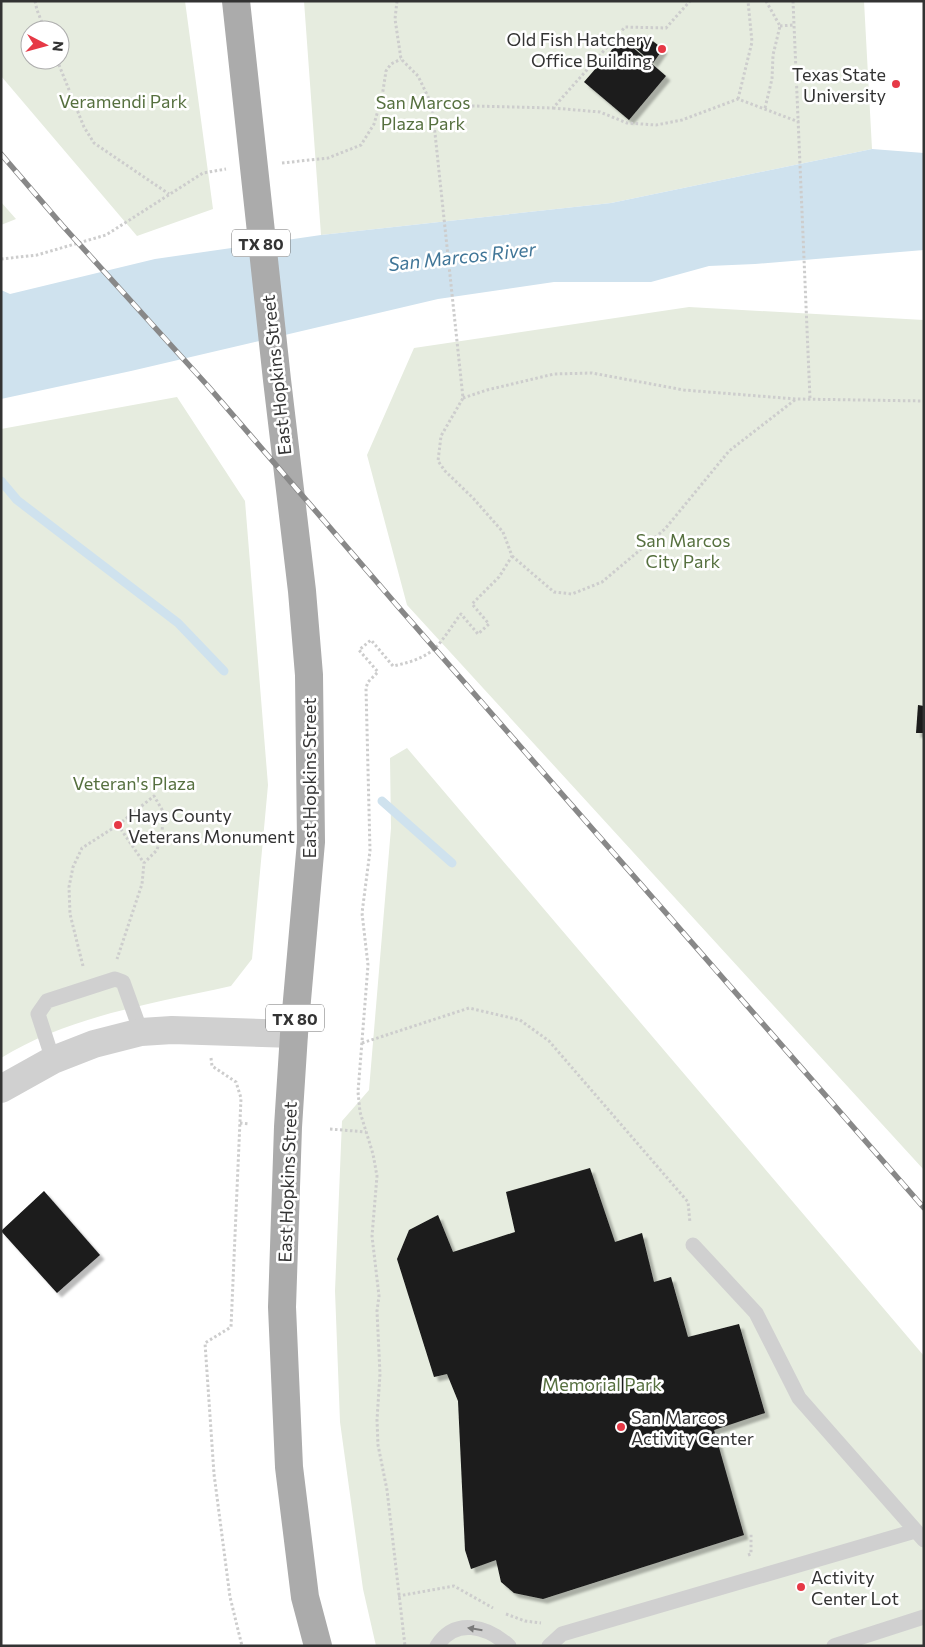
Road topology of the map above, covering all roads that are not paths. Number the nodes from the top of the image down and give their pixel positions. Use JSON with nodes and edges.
{"nodes":[{"id":1,"x":236,"y":1,"type":"edge"},
{"id":2,"x":141,"y":1032,"type":"junction"},
{"id":3,"x":294,"y":1034,"type":"junction"},
{"id":4,"x":53,"y":1060,"type":"junction"},
{"id":5,"x":1,"y":1088,"type":"edge"},
{"id":6,"x":693,"y":1245,"type":"road end"},
{"id":7,"x":920,"y":1536,"type":"edge"},
{"id":8,"x":924,"y":1617,"type":"edge"},
{"id":9,"x":318,"y":1646,"type":"edge"},
{"id":10,"x":437,"y":1646,"type":"edge"},
{"id":11,"x":509,"y":1646,"type":"edge"},
{"id":12,"x":549,"y":1646,"type":"edge"},
{"id":13,"x":834,"y":1646,"type":"edge"}],
"edges":[{"from":1,"to":3,"type":"main road","name":"East Hopkins Street","number":"TX 80"},
{"from":2,"to":3,"type":"street"},
{"from":2,"to":4,"type":"street"},
{"from":2,"to":4,"type":"lane"},
{"from":3,"to":9,"type":"main road","name":"East Hopkins Street","number":"TX 80"},
{"from":4,"to":5,"type":"street"},
{"from":6,"to":7,"type":"lane"},
{"from":7,"to":12,"type":"lane"},
{"from":8,"to":13,"type":"lane"},
{"from":11,"to":10,"type":"lane","one_way":true}]}
